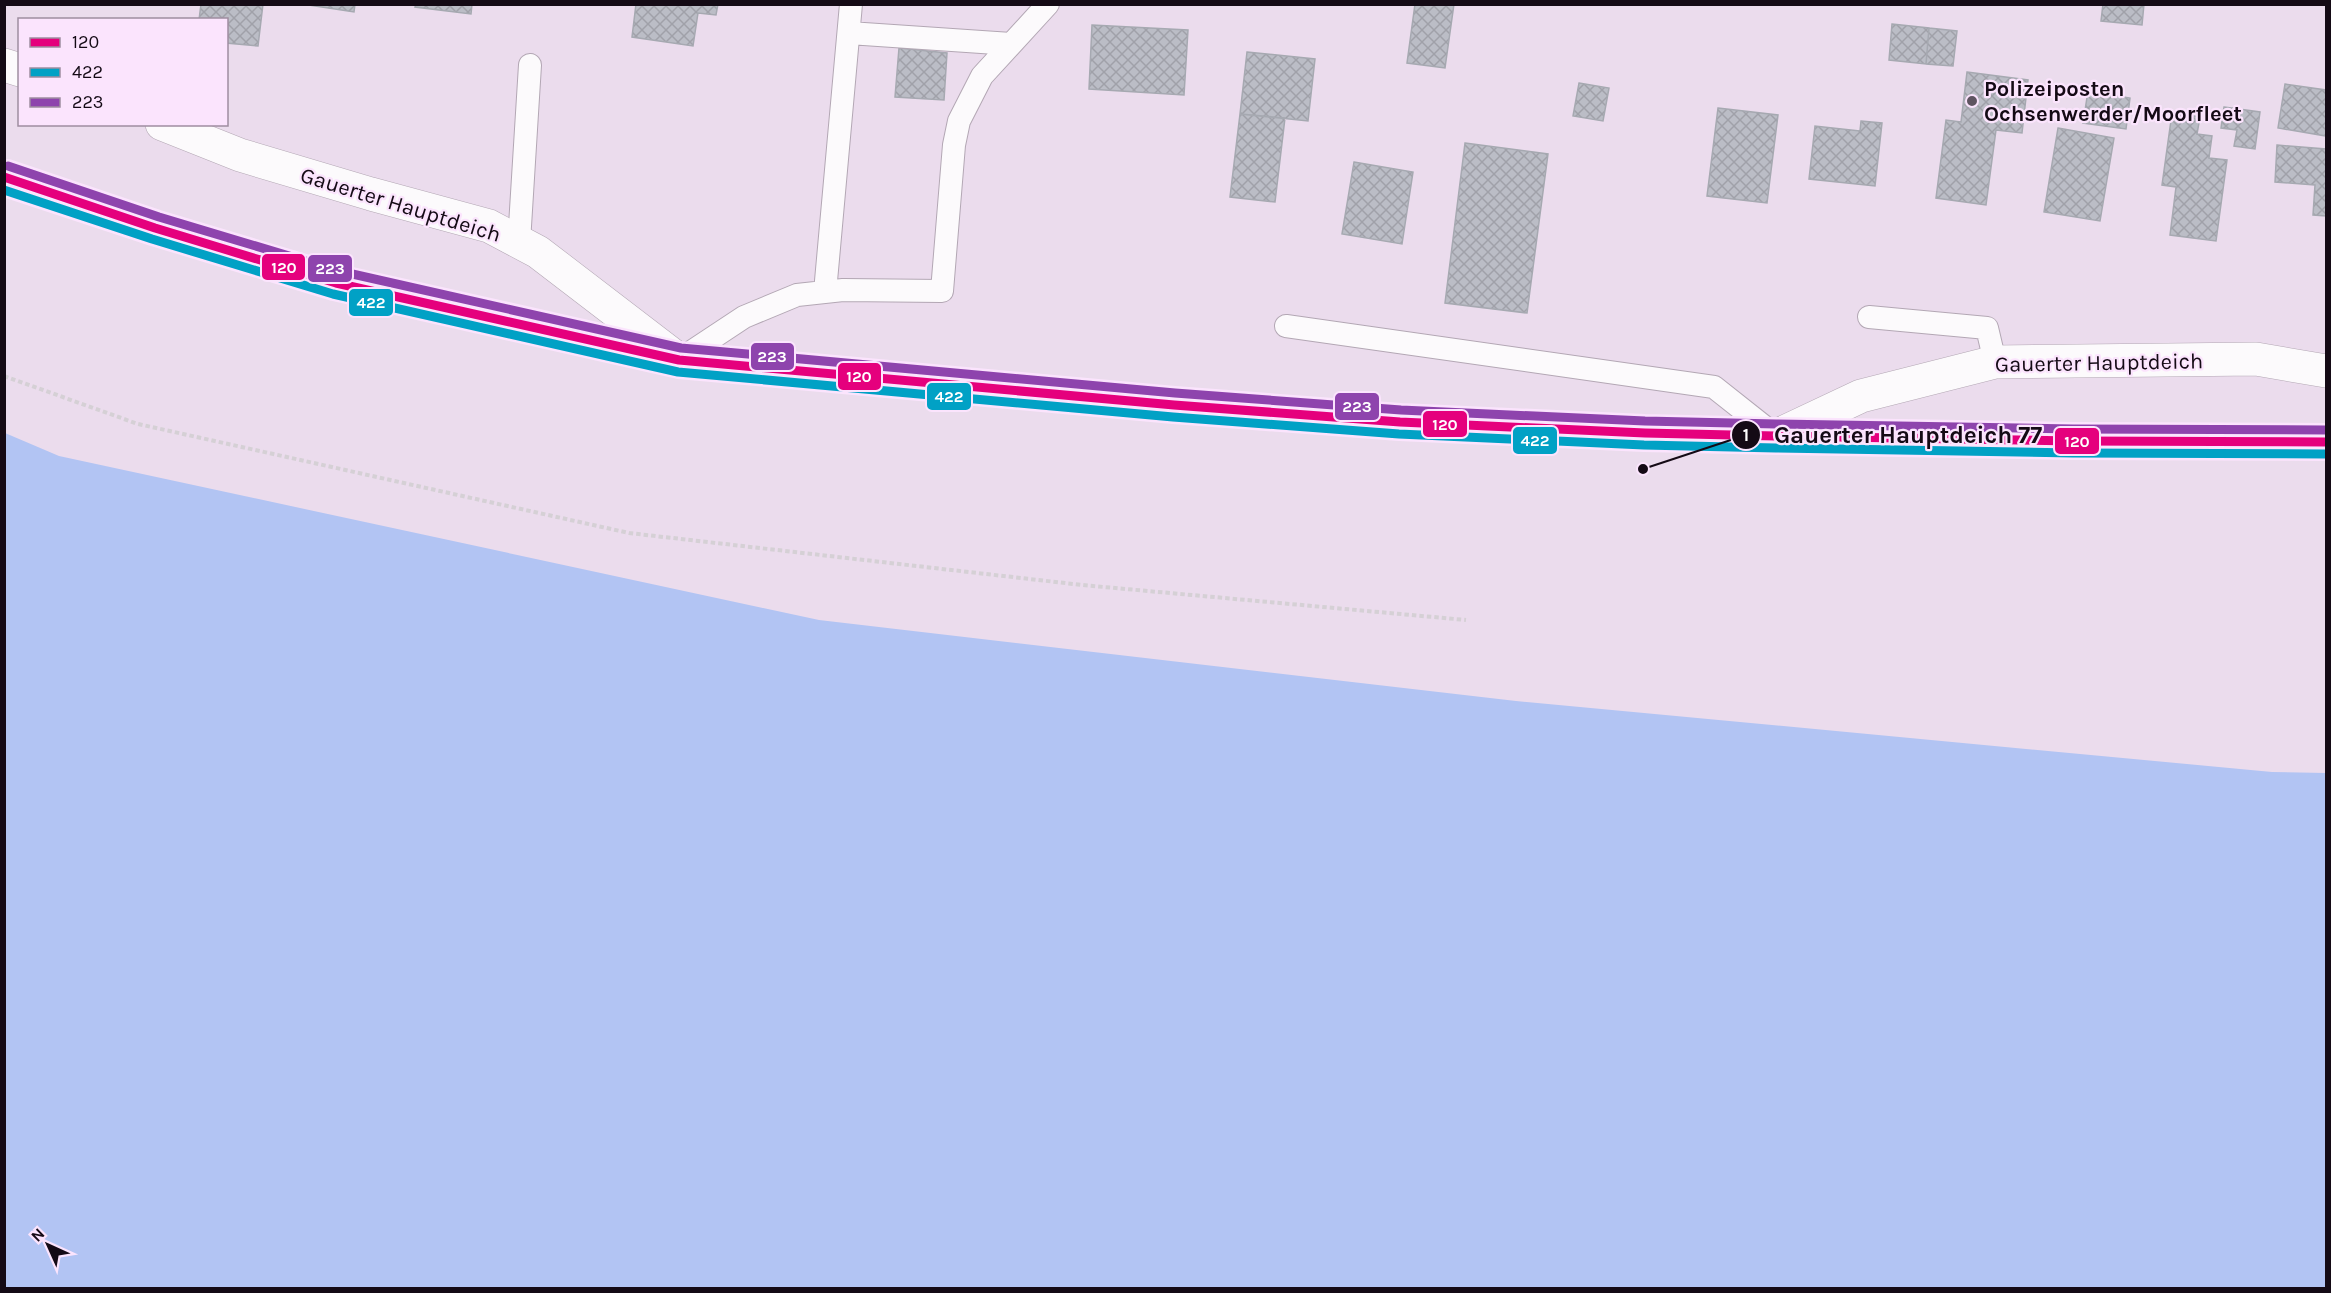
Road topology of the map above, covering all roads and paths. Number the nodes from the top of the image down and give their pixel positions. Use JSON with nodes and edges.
{"nodes":[{"id":1,"x":851,"y":4,"type":"edge"},
{"id":2,"x":1048,"y":4,"type":"edge"},
{"id":3,"x":849,"y":33,"type":"junction"},
{"id":4,"x":1011,"y":44,"type":"junction"},
{"id":5,"x":530,"y":65,"type":"dead end"},
{"id":6,"x":167,"y":126,"type":"edge"},
{"id":7,"x":4,"y":177,"type":"edge"},
{"id":8,"x":519,"y":242,"type":"junction"},
{"id":9,"x":825,"y":292,"type":"junction"},
{"id":10,"x":1869,"y":317,"type":"dead end"},
{"id":11,"x":1286,"y":326,"type":"dead end"},
{"id":12,"x":679,"y":360,"type":"junction"},
{"id":13,"x":1995,"y":362,"type":"junction"},
{"id":14,"x":2326,"y":371,"type":"edge"},
{"id":15,"x":4,"y":376,"type":"edge"},
{"id":16,"x":1776,"y":436,"type":"junction"},
{"id":17,"x":2326,"y":442,"type":"edge"},
{"id":18,"x":1466,"y":620,"type":"dead end"}],
"edges":[{"from":1,"to":3,"type":"lane"},
{"from":2,"to":4,"type":"lane"},
{"from":3,"to":4,"type":"lane"},
{"from":3,"to":9,"type":"lane"},
{"from":4,"to":9,"type":"lane"},
{"from":5,"to":8,"type":"lane"},
{"from":6,"to":8,"type":"street","name":"Gauerter Hauptdeich"},
{"from":7,"to":12,"type":"street","name":"Gauerter Hauptdeich"},
{"from":8,"to":12,"type":"street","name":"Gauerter Hauptdeich"},
{"from":9,"to":12,"type":"lane"},
{"from":10,"to":13,"type":"lane"},
{"from":11,"to":16,"type":"lane"},
{"from":12,"to":16,"type":"street","name":"Gauerter Hauptdeich"},
{"from":13,"to":14,"type":"street","name":"Gauerter Hauptdeich"},
{"from":13,"to":16,"type":"street","name":"Gauerter Hauptdeich"},
{"from":15,"to":18,"type":"path"},
{"from":16,"to":17,"type":"street","name":"Gauerter Hauptdeich"}]}
